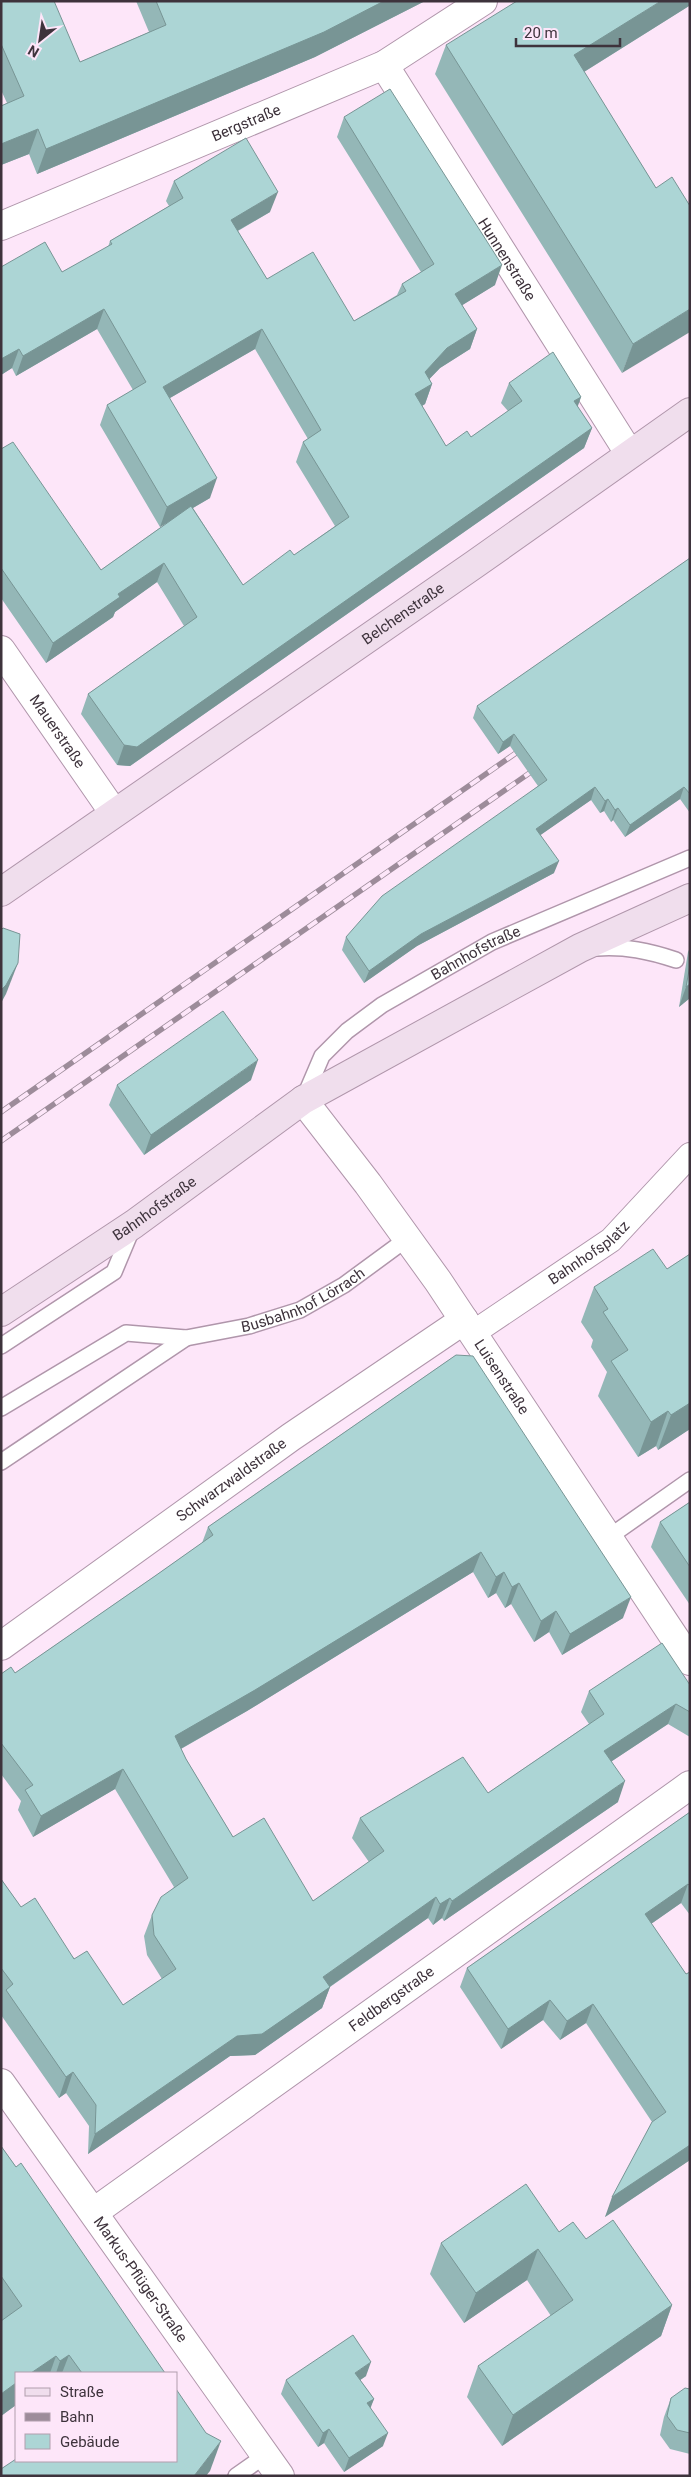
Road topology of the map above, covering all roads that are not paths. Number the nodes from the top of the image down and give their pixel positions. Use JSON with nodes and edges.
{"nodes":[{"id":1,"x":483,"y":1,"type":"edge"},
{"id":2,"x":384,"y":65,"type":"junction"},
{"id":3,"x":1,"y":226,"type":"edge"},
{"id":4,"x":690,"y":412,"type":"edge"},
{"id":5,"x":629,"y":453,"type":"junction"},
{"id":6,"x":1,"y":650,"type":"edge"},
{"id":7,"x":114,"y":813,"type":"junction"},
{"id":8,"x":690,"y":858,"type":"edge"},
{"id":9,"x":1,"y":892,"type":"edge"},
{"id":10,"x":690,"y":898,"type":"edge"},
{"id":11,"x":580,"y":948,"type":"junction"},
{"id":12,"x":676,"y":960,"type":"dead end"},
{"id":13,"x":303,"y":1100,"type":"junction"},
{"id":14,"x":690,"y":1154,"type":"edge"},
{"id":15,"x":134,"y":1224,"type":"junction"},
{"id":16,"x":408,"y":1238,"type":"junction"},
{"id":17,"x":1,"y":1312,"type":"edge"},
{"id":18,"x":469,"y":1327,"type":"junction"},
{"id":19,"x":186,"y":1338,"type":"junction"},
{"id":20,"x":1,"y":1346,"type":"edge"},
{"id":21,"x":1,"y":1408,"type":"edge"},
{"id":22,"x":1,"y":1462,"type":"edge"},
{"id":23,"x":690,"y":1480,"type":"edge"},
{"id":24,"x":609,"y":1537,"type":"junction"},
{"id":25,"x":1,"y":1646,"type":"edge"},
{"id":26,"x":690,"y":1661,"type":"edge"},
{"id":27,"x":690,"y":1785,"type":"edge"},
{"id":28,"x":1,"y":2083,"type":"edge"},
{"id":29,"x":94,"y":2212,"type":"junction"},
{"id":30,"x":273,"y":2465,"type":"edge"},
{"id":31,"x":236,"y":2476,"type":"edge"}],
"edges":[{"from":1,"to":2,"type":"street","name":"Bergstraße"},
{"from":2,"to":3,"type":"street","name":"Bergstraße"},
{"from":2,"to":5,"type":"street","name":"Hunnenstraße"},
{"from":4,"to":5,"type":"main road","name":"Belchenstraße"},
{"from":5,"to":7,"type":"main road","name":"Belchenstraße"},
{"from":6,"to":7,"type":"street","name":"Mauerstraße"},
{"from":7,"to":9,"type":"main road","name":"Belchenstraße"},
{"from":8,"to":13,"type":"lane","name":"Bahnhofstraße"},
{"from":10,"to":11,"type":"main road","name":"Bahnhofstraße"},
{"from":11,"to":12,"type":"lane"},
{"from":11,"to":13,"type":"main road","name":"Bahnhofstraße"},
{"from":13,"to":15,"type":"main road","name":"Bahnhofstraße"},
{"from":13,"to":16,"type":"street","name":"Luisenstraße"},
{"from":14,"to":18,"type":"street","name":"Bahnhofsplatz"},
{"from":15,"to":17,"type":"main road","name":"Bahnhofstraße"},
{"from":15,"to":20,"type":"lane"},
{"from":16,"to":18,"type":"street","name":"Luisenstraße"},
{"from":16,"to":19,"type":"lane","name":"Busbahnhof Lörrach"},
{"from":18,"to":24,"type":"street","name":"Luisenstraße"},
{"from":18,"to":25,"type":"street","name":"Schwarzwaldstraße"},
{"from":19,"to":21,"type":"lane","name":"Busbahnhof Lörrach"},
{"from":19,"to":22,"type":"lane","name":"Busbahnhof Lörrach"},
{"from":23,"to":24,"type":"lane"},
{"from":24,"to":26,"type":"street","name":"Luisenstraße"},
{"from":27,"to":29,"type":"street","name":"Feldbergstraße"},
{"from":28,"to":29,"type":"street","name":"Markus-Pflüger-Straße"},
{"from":29,"to":30,"type":"street","name":"Markus-Pflüger-Straße"},
{"from":30,"to":31,"type":"lane"}]}
